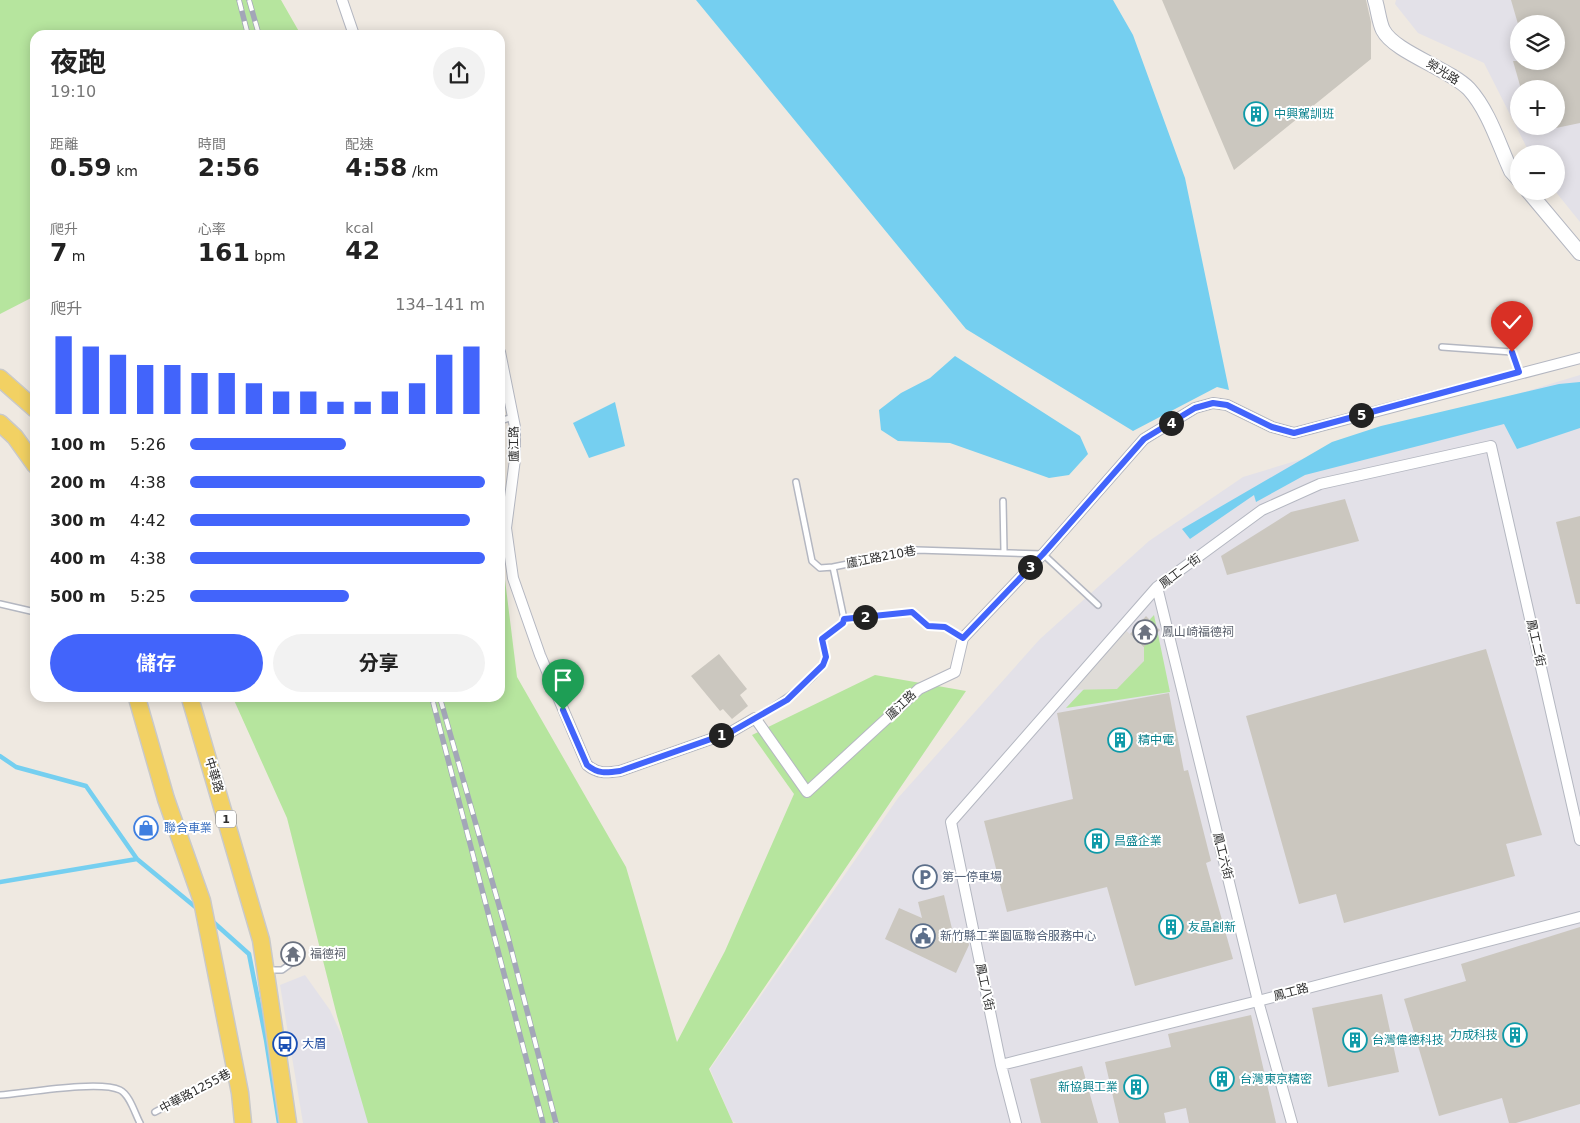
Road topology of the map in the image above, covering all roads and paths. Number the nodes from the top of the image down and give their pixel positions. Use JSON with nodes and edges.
{"nodes":[{"id":1,"x":342,"y":0,"type":"edge"},
{"id":2,"x":1375,"y":0,"type":"edge"},
{"id":3,"x":352,"y":30,"type":"edge"},
{"id":4,"x":1510,"y":169,"type":"edge"},
{"id":5,"x":1536,"y":200,"type":"edge"},
{"id":6,"x":1580,"y":253,"type":"edge"},
{"id":7,"x":1442,"y":348,"type":"dead end"},
{"id":8,"x":1580,"y":358,"type":"edge"},
{"id":9,"x":1519,"y":372,"type":"junction"},
{"id":10,"x":505,"y":377,"type":"edge"},
{"id":11,"x":0,"y":378,"type":"edge"},
{"id":12,"x":30,"y":405,"type":"edge"},
{"id":13,"x":513,"y":417,"type":"junction"},
{"id":14,"x":505,"y":419,"type":"edge"},
{"id":15,"x":0,"y":423,"type":"edge"},
{"id":16,"x":1491,"y":446,"type":"joint"},
{"id":17,"x":30,"y":458,"type":"edge"},
{"id":18,"x":796,"y":482,"type":"dead end"},
{"id":19,"x":1003,"y":501,"type":"dead end"},
{"id":20,"x":1004,"y":551,"type":"junction"},
{"id":21,"x":1043,"y":554,"type":"junction"},
{"id":22,"x":833,"y":567,"type":"junction"},
{"id":23,"x":1158,"y":587,"type":"junction"},
{"id":24,"x":0,"y":604,"type":"edge"},
{"id":25,"x":1098,"y":606,"type":"dead end"},
{"id":26,"x":30,"y":611,"type":"edge"},
{"id":27,"x":844,"y":619,"type":"junction"},
{"id":28,"x":963,"y":638,"type":"junction"},
{"id":29,"x":138,"y":702,"type":"edge"},
{"id":30,"x":191,"y":702,"type":"edge"},
{"id":31,"x":755,"y":718,"type":"junction"},
{"id":32,"x":951,"y":822,"type":"joint"},
{"id":33,"x":1580,"y":840,"type":"edge"},
{"id":34,"x":1580,"y":917,"type":"edge"},
{"id":35,"x":289,"y":965,"type":"dead end"},
{"id":36,"x":274,"y":970,"type":"junction"},
{"id":37,"x":1258,"y":1001,"type":"junction"},
{"id":38,"x":1001,"y":1065,"type":"junction"},
{"id":39,"x":235,"y":1070,"type":"junction"},
{"id":40,"x":0,"y":1095,"type":"edge"},
{"id":41,"x":155,"y":1112,"type":"dead end"},
{"id":42,"x":140,"y":1123,"type":"edge"},
{"id":43,"x":244,"y":1123,"type":"edge"},
{"id":44,"x":288,"y":1123,"type":"edge"},
{"id":45,"x":1016,"y":1123,"type":"edge"},
{"id":46,"x":1292,"y":1123,"type":"edge"}],
"edges":[{"from":1,"to":3,"type":"street"},
{"from":2,"to":4,"type":"street","name":"榮光路"},
{"from":5,"to":6,"type":"street"},
{"from":7,"to":9,"type":"lane"},
{"from":8,"to":9,"type":"street"},
{"from":9,"to":21,"type":"street"},
{"from":10,"to":13,"type":"street","name":"廬江路"},
{"from":11,"to":12,"type":"main road"},
{"from":13,"to":14,"type":"lane"},
{"from":13,"to":31,"type":"street","name":"廬江路"},
{"from":15,"to":17,"type":"main road"},
{"from":16,"to":23,"type":"street","name":"鳳工一街"},
{"from":16,"to":33,"type":"street","name":"鳳工二街"},
{"from":18,"to":22,"type":"lane"},
{"from":19,"to":20,"type":"lane"},
{"from":20,"to":21,"type":"lane","name":"廬江路210巷"},
{"from":20,"to":22,"type":"lane","name":"廬江路210巷"},
{"from":21,"to":25,"type":"lane"},
{"from":21,"to":28,"type":"street"},
{"from":22,"to":27,"type":"lane","name":"廬江路210巷"},
{"from":23,"to":32,"type":"street","name":"鳳工一街"},
{"from":23,"to":37,"type":"street","name":"鳳工六街"},
{"from":24,"to":26,"type":"lane"},
{"from":27,"to":28,"type":"lane"},
{"from":27,"to":31,"type":"lane"},
{"from":28,"to":31,"type":"street","name":"廬江路"},
{"from":29,"to":39,"type":"main road"},
{"from":30,"to":36,"type":"main road","name":"中華路","number":"1"},
{"from":32,"to":38,"type":"street","name":"鳳工八街"},
{"from":34,"to":37,"type":"street","name":"鳳工路"},
{"from":35,"to":36,"type":"lane"},
{"from":36,"to":44,"type":"main road","number":"1"},
{"from":37,"to":38,"type":"street","name":"鳳工路"},
{"from":37,"to":46,"type":"street","name":"鳳工六街"},
{"from":38,"to":45,"type":"street","name":"鳳工八街"},
{"from":39,"to":41,"type":"lane","name":"中華路1255巷"},
{"from":39,"to":43,"type":"main road"},
{"from":40,"to":42,"type":"lane"}]}
